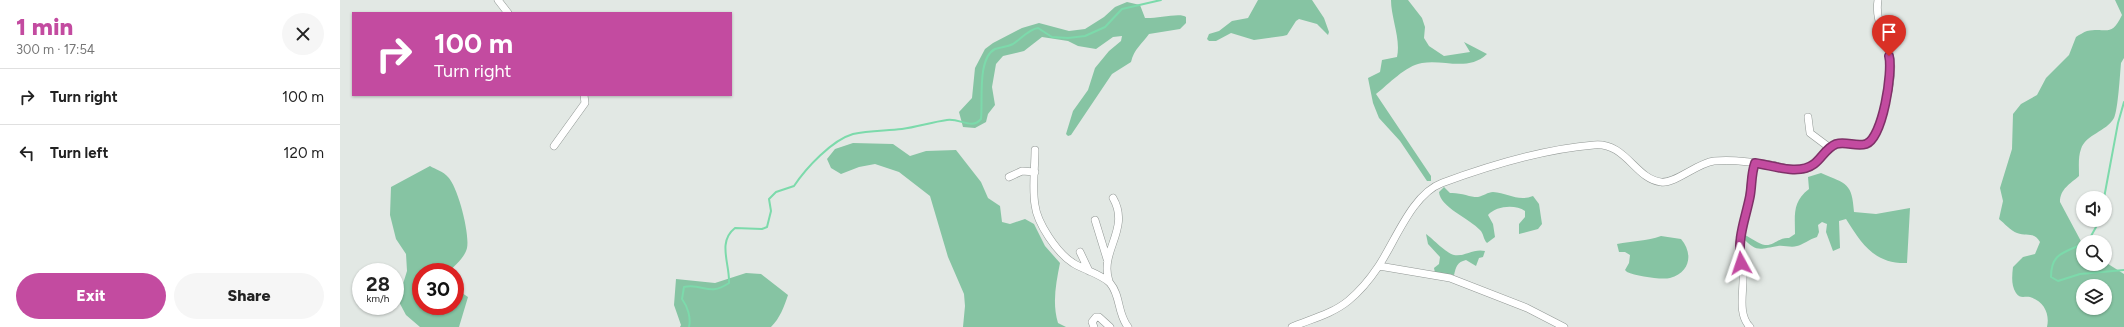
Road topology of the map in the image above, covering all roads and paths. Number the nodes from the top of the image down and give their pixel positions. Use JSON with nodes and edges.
{"nodes":[{"id":1,"x":498,"y":0,"type":"edge"},
{"id":2,"x":1878,"y":0,"type":"edge"},
{"id":3,"x":507,"y":12,"type":"edge"},
{"id":4,"x":584,"y":96,"type":"edge"},
{"id":5,"x":1808,"y":117,"type":"dead end"},
{"id":6,"x":554,"y":146,"type":"dead end"},
{"id":7,"x":1830,"y":148,"type":"junction"},
{"id":8,"x":1035,"y":150,"type":"dead end"},
{"id":9,"x":1755,"y":163,"type":"junction"},
{"id":10,"x":1035,"y":172,"type":"junction"},
{"id":11,"x":1009,"y":177,"type":"dead end"},
{"id":12,"x":1113,"y":198,"type":"dead end"},
{"id":13,"x":1095,"y":220,"type":"dead end"},
{"id":14,"x":1080,"y":252,"type":"dead end"},
{"id":15,"x":1107,"y":259,"type":"junction"},
{"id":16,"x":1379,"y":266,"type":"junction"},
{"id":17,"x":1089,"y":272,"type":"junction"},
{"id":18,"x":1109,"y":281,"type":"junction"},
{"id":19,"x":1094,"y":327,"type":"edge"},
{"id":20,"x":1110,"y":327,"type":"edge"},
{"id":21,"x":1128,"y":327,"type":"edge"},
{"id":22,"x":1292,"y":327,"type":"edge"},
{"id":23,"x":1564,"y":327,"type":"edge"},
{"id":24,"x":1750,"y":327,"type":"edge"}],
"edges":[{"from":1,"to":3,"type":"street"},
{"from":2,"to":7,"type":"street"},
{"from":4,"to":6,"type":"street"},
{"from":5,"to":7,"type":"street"},
{"from":7,"to":9,"type":"street"},
{"from":8,"to":10,"type":"street"},
{"from":9,"to":16,"type":"street"},
{"from":9,"to":24,"type":"street"},
{"from":10,"to":11,"type":"street"},
{"from":10,"to":17,"type":"street"},
{"from":12,"to":15,"type":"street"},
{"from":13,"to":15,"type":"street"},
{"from":14,"to":17,"type":"street"},
{"from":15,"to":18,"type":"street"},
{"from":16,"to":22,"type":"street"},
{"from":16,"to":23,"type":"street"},
{"from":17,"to":18,"type":"street"},
{"from":18,"to":21,"type":"street"},
{"from":19,"to":20,"type":"street"}]}
